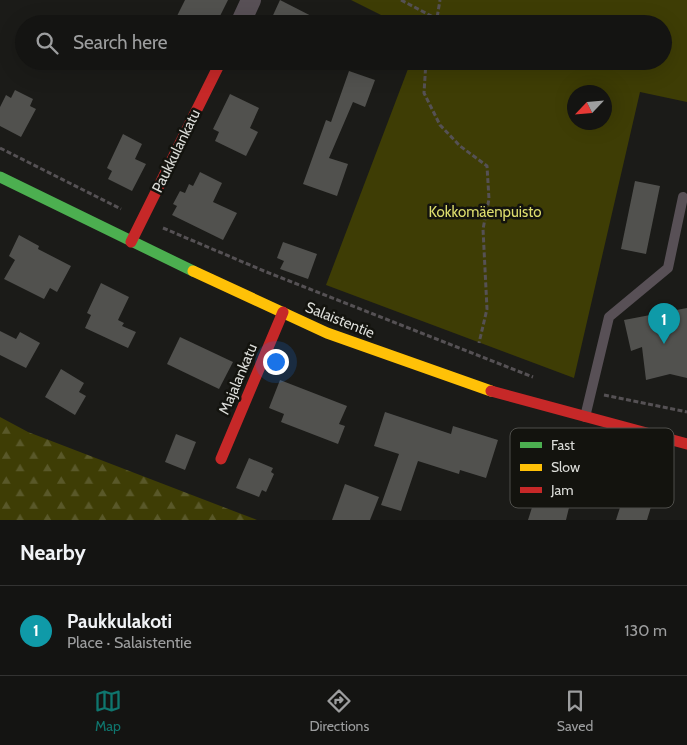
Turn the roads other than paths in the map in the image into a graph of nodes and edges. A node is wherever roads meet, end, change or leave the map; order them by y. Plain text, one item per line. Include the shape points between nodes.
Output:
1 (250, 0) edge
2 (244, 15) edge
3 (216, 70) edge
4 (0, 177) edge
5 (683, 197) dead end
6 (131, 242) junction
7 (283, 312) junction
8 (585, 418) junction
9 (624, 428) edge
10 (674, 441) edge
11 (687, 444) edge
12 (221, 459) dead end

1 - 2 street
3 - 6 street, Paukkulankatu
4 - 6 street, Salaistentie
5 - 8 lane via 668,268 609,317
6 - 7 street, Salaistentie
7 - 8 street, Salaistentie via 327,333 490,391
7 - 12 street, Majalankatu
8 - 9 street, Salaistentie
10 - 11 street, Salaistentie

